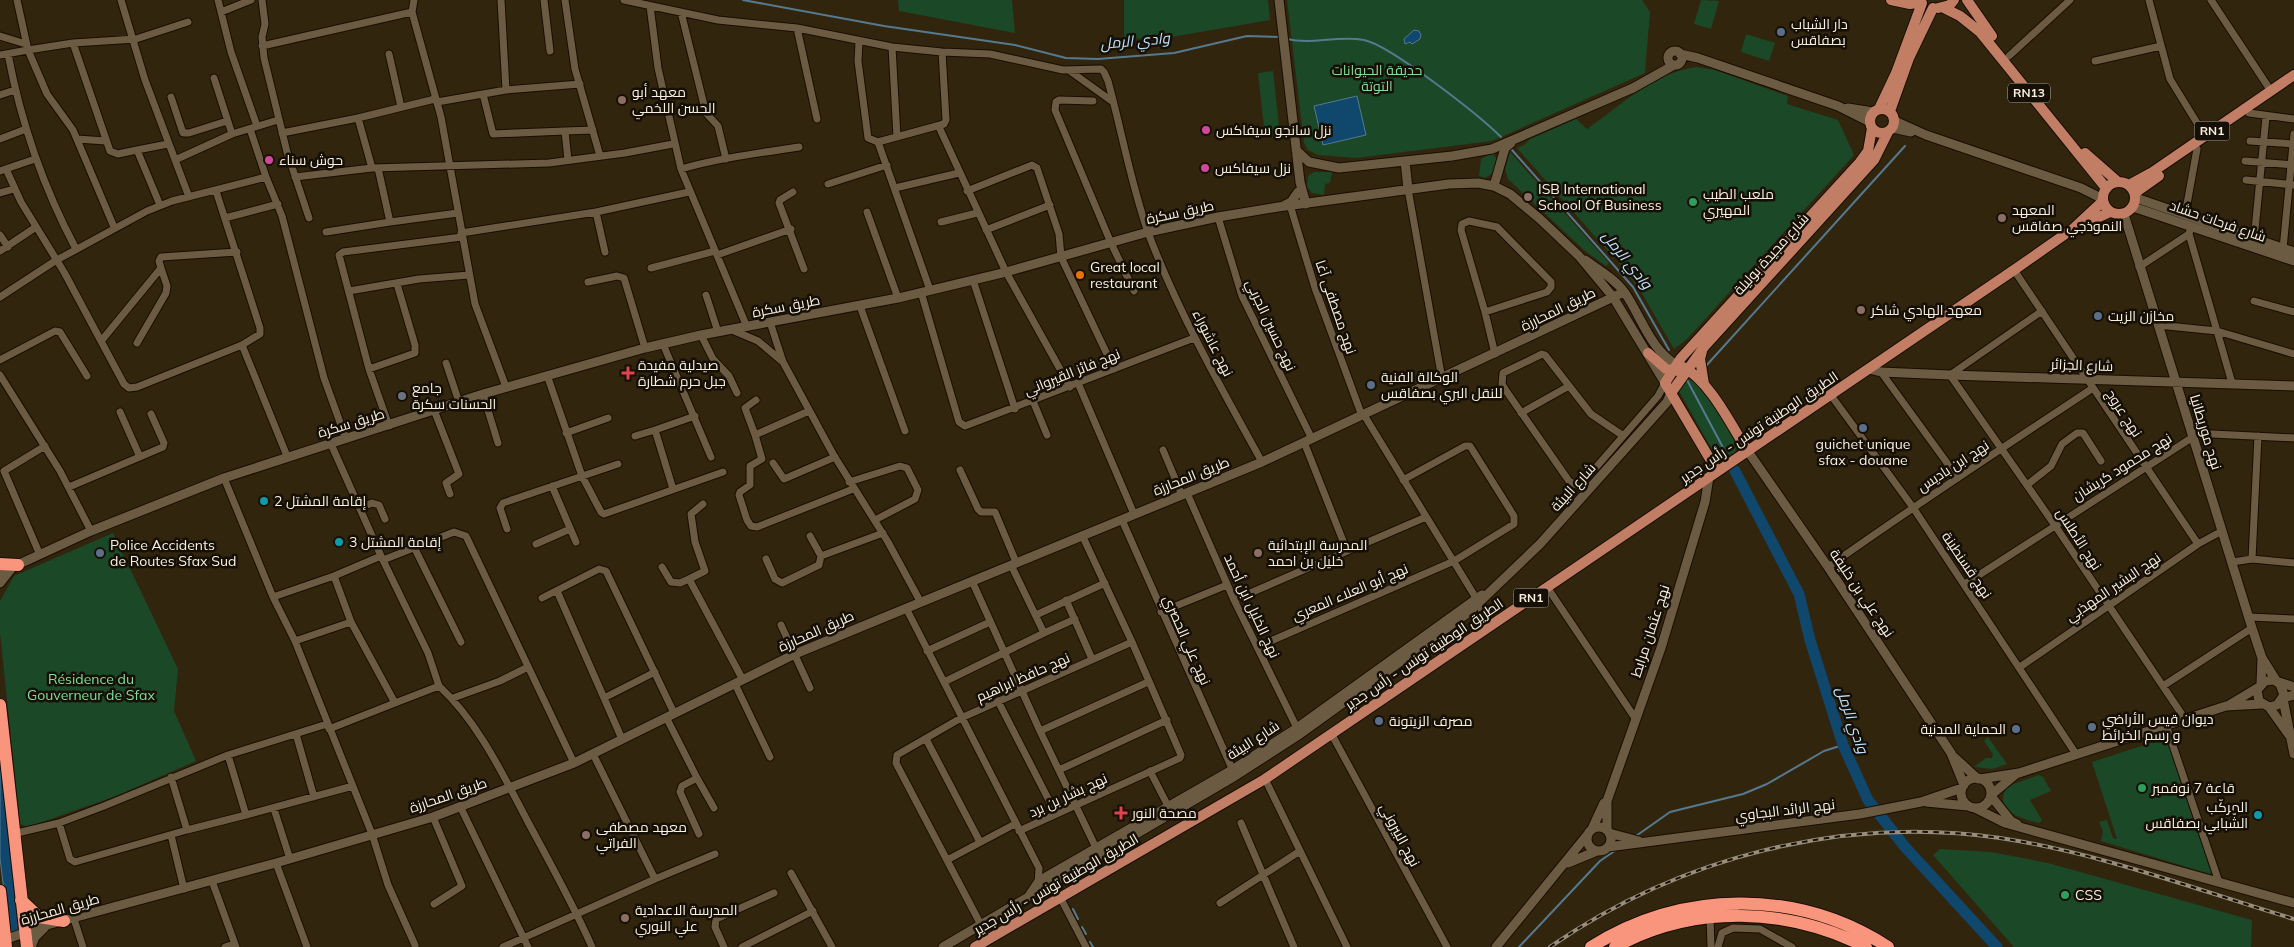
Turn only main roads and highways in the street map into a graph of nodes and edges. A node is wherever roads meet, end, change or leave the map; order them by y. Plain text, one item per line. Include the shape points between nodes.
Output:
1 (1891, 0) edge
2 (1954, 0) edge
3 (1967, 0) edge
4 (1921, 2) edge
5 (1933, 8) junction
6 (1944, 8) junction
7 (2294, 75) edge
8 (2294, 83) edge
9 (1890, 111) junction
10 (1874, 118) junction
11 (1892, 127) junction
12 (2118, 182) junction
13 (2104, 194) junction
14 (2133, 196) junction
15 (2110, 212) junction
16 (2074, 228) junction
17 (1704, 347) junction
18 (1648, 353) road end
19 (1675, 368) junction
20 (1688, 370) junction
21 (1704, 384) junction
22 (1668, 388) junction
23 (1704, 450) junction
24 (1747, 450) junction
25 (1713, 474) junction
26 (1700, 484) junction
27 (0, 705) edge
28 (0, 891) edge
29 (21, 900) junction
30 (69, 920) road end
31 (2, 923) edge
32 (5, 942) edge
33 (27, 947) edge
34 (975, 947) edge
35 (1591, 947) edge
36 (1615, 947) edge
37 (1866, 947) edge
38 (1888, 947) edge

1 - 4 main road via 1910,4
2 - 6 main road
3 - 12 main road, RN13 via 1986,30 2083,151
4 - 5 main road
4 - 10 main road, شارع مجيدة بوليلة via 1896,73
5 - 6 main road
5 - 9 main road via 1909,58
6 - 13 main road, RN13 via 1980,32
7 - 14 main road, RN1 via 2151,173
8 - 14 main road, RN1
9 - 10 main road
9 - 11 main road
10 - 11 main road via 1881,133
10 - 19 main road, شارع مجيدة بوليلة via 1868,151 1860,162
11 - 17 main road, شارع مجيدة بوليلة via 1874,160
12 - 13 main road, RN1
12 - 14 main road
13 - 15 main road
13 - 16 main road, الطريق الوطنية تونس - رأس جدير / RN1
14 - 15 main road, RN1 via 2124,214
15 - 16 main road, الطريق الوطنية تونس - رأس جدير / RN1
16 - 24 main road, الطريق الوطنية تونس - رأس جدير / RN1
17 - 20 main road, شارع مجيدة بوليلة
17 - 21 main road via 1700,359
18 - 19 main road via 1659,365
19 - 20 main road
19 - 22 main road, شارع مجيدة بوليلة
20 - 21 main road
20 - 22 main road, شارع مجيدة بوليلة
21 - 24 main road
22 - 23 main road
23 - 25 main road
23 - 26 main road via 1705,467
24 - 25 main road, الطريق الوطنية تونس - رأس جدير / RN1
25 - 26 main road, الطريق الوطنية تونس - رأس جدير / RN1
26 - 34 main road, الطريق الوطنية تونس - رأس جدير / RN1 via 1265,779
27 - 29 highway
28 - 31 highway
29 - 30 highway via 39,917
29 - 33 highway
31 - 32 highway
35 - 38 highway via 1623,929 1667,912 1713,904 1743,903 1782,906 1820,915
36 - 37 highway via 1659,927 1710,916 1749,915 1825,929

